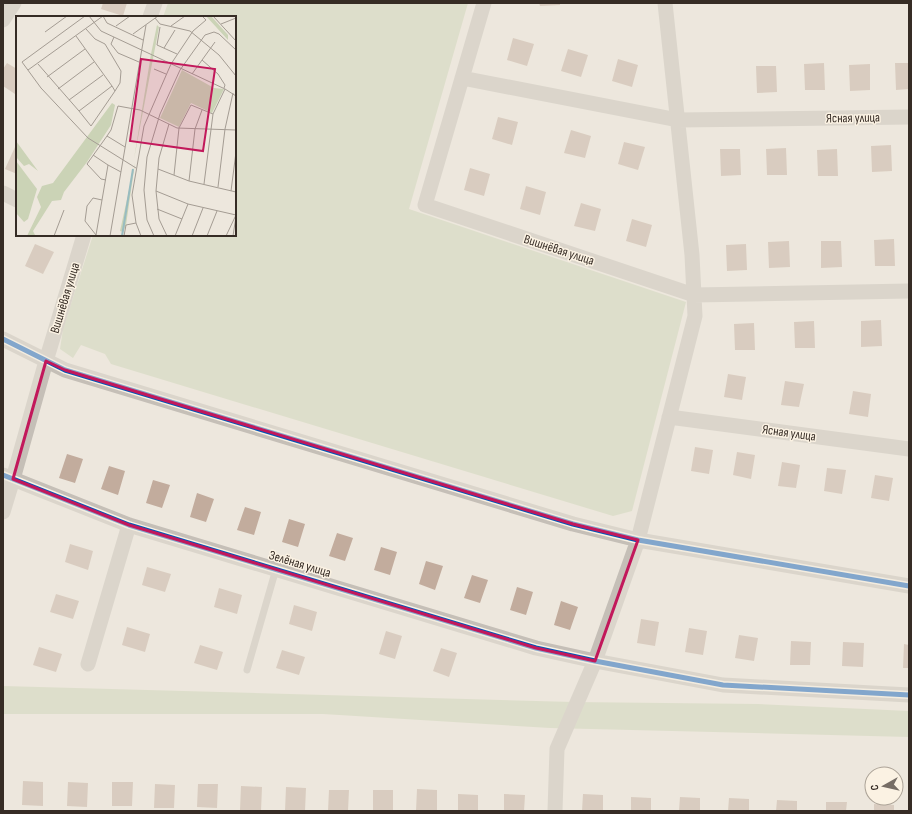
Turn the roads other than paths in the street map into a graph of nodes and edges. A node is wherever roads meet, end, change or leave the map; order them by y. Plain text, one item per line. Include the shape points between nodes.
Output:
1 (14, 3) edge
2 (154, 3) edge
3 (484, 3) edge
4 (665, 3) edge
5 (150, 16) edge
6 (3, 20) edge
7 (462, 78) junction
8 (909, 117) edge
9 (678, 120) junction
10 (3, 193) edge
11 (16, 200) edge
12 (84, 236) edge
13 (909, 291) edge
14 (694, 295) junction
15 (3, 339) edge
16 (46, 360) junction
17 (669, 417) junction
18 (909, 449) edge
19 (8, 477) edge
20 (3, 512) edge
21 (129, 525) junction
22 (638, 540) junction
23 (276, 569) junction
24 (909, 586) edge
25 (595, 661) junction
26 (88, 664) dead end
27 (247, 670) dead end
28 (909, 695) edge
29 (554, 811) edge

1 - 6 street
2 - 5 street
3 - 7 street
4 - 9 street
7 - 9 street
7 - 14 street, Вишнёвая улица via 425,205
8 - 9 street, Ясная улица
9 - 14 street
10 - 11 street
12 - 16 street, Вишнёвая улица
13 - 14 street
14 - 17 street via 695,316
15 - 16 street
16 - 19 street, Вишнёвая улица
16 - 22 street via 64,370 353,458 573,524
17 - 18 street, Ясная улица
17 - 22 street
19 - 20 street, Вишнёвая улица
19 - 21 street, Зелёная улица
21 - 23 street, Зелёная улица
21 - 26 street
22 - 24 street
22 - 25 street
23 - 25 street, Зелёная улица via 536,648
23 - 27 lane
25 - 28 street, Зелёная улица via 723,685
25 - 29 street via 557,749

